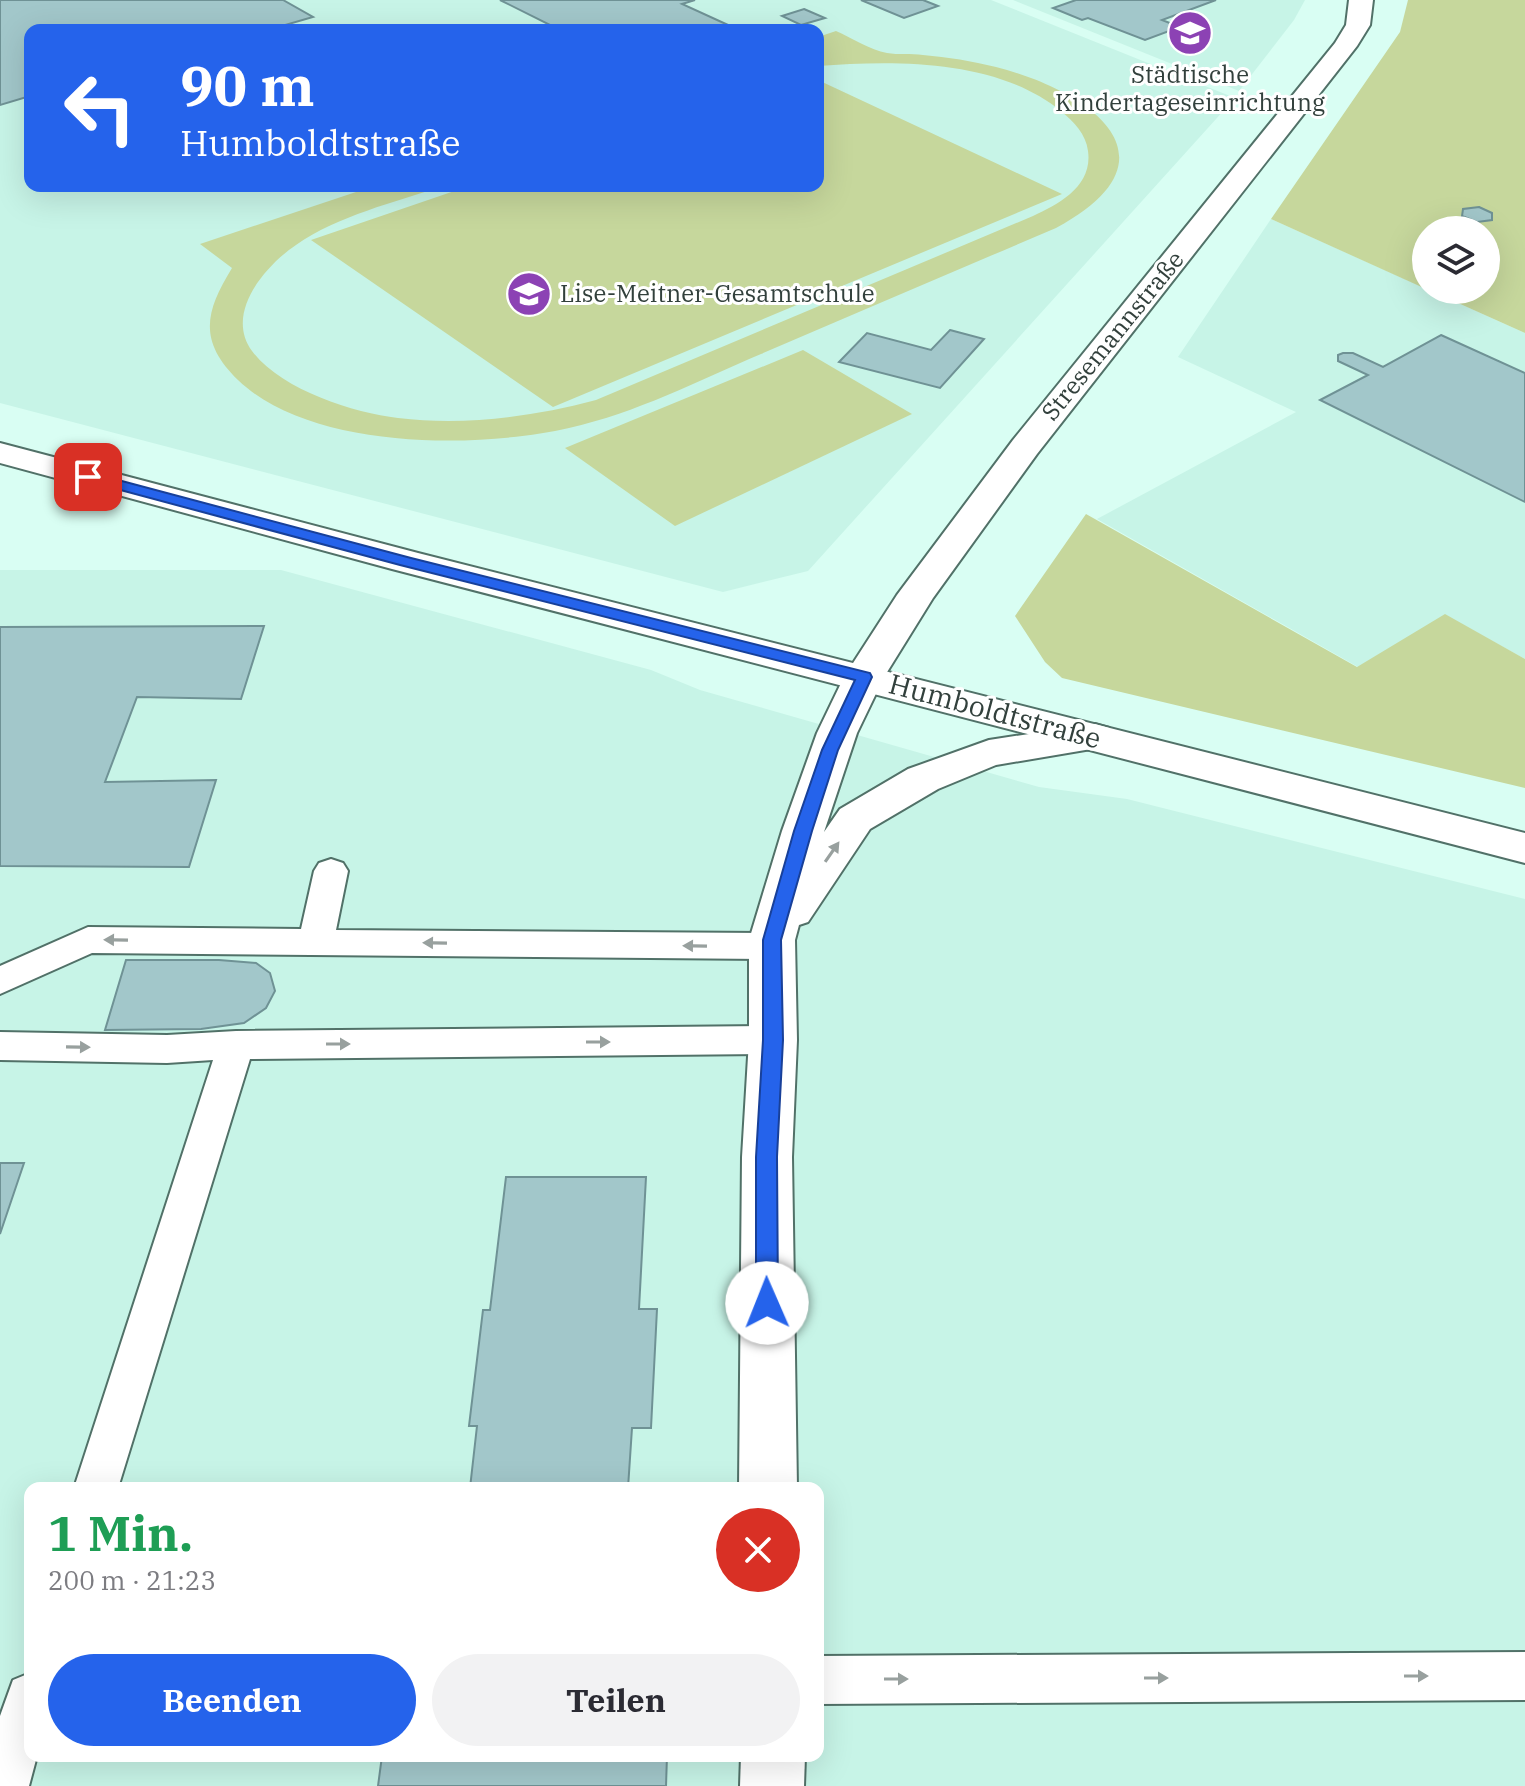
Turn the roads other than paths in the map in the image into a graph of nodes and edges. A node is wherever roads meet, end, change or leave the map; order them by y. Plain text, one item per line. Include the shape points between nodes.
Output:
1 (1361, 0) edge
2 (0, 453) edge
3 (864, 677) junction
4 (1095, 737) junction
5 (1525, 848) edge
6 (331, 871) dead end
7 (316, 942) junction
8 (772, 943) junction
9 (0, 981) edge
10 (773, 1040) junction
11 (236, 1045) junction
12 (0, 1046) edge
13 (98, 1482) edge
14 (768, 1482) edge
15 (1525, 1676) edge
16 (824, 1680) edge
17 (24, 1718) edge
18 (773, 1762) edge
19 (4, 1786) edge
20 (772, 1786) edge

1 - 3 street, Stresemannstraße via 1358,25 1345,46 1025,447 916,595
2 - 3 street, Humboldtstraße
3 - 4 street, Humboldtstraße
3 - 8 street, Stresemannstraße via 830,750
4 - 5 street, Humboldtstraße
8 -> 4 street via 855,819 923,779 989,753
6 - 7 lane
8 -> 7 lane
7 -> 9 lane via 88,940
8 - 10 street, Stresemannstraße
11 -> 10 lane
10 - 14 street, Stresemannstraße via 767,1157
12 -> 11 lane
11 - 13 lane
16 -> 15 lane
17 - 19 lane
18 - 20 street

